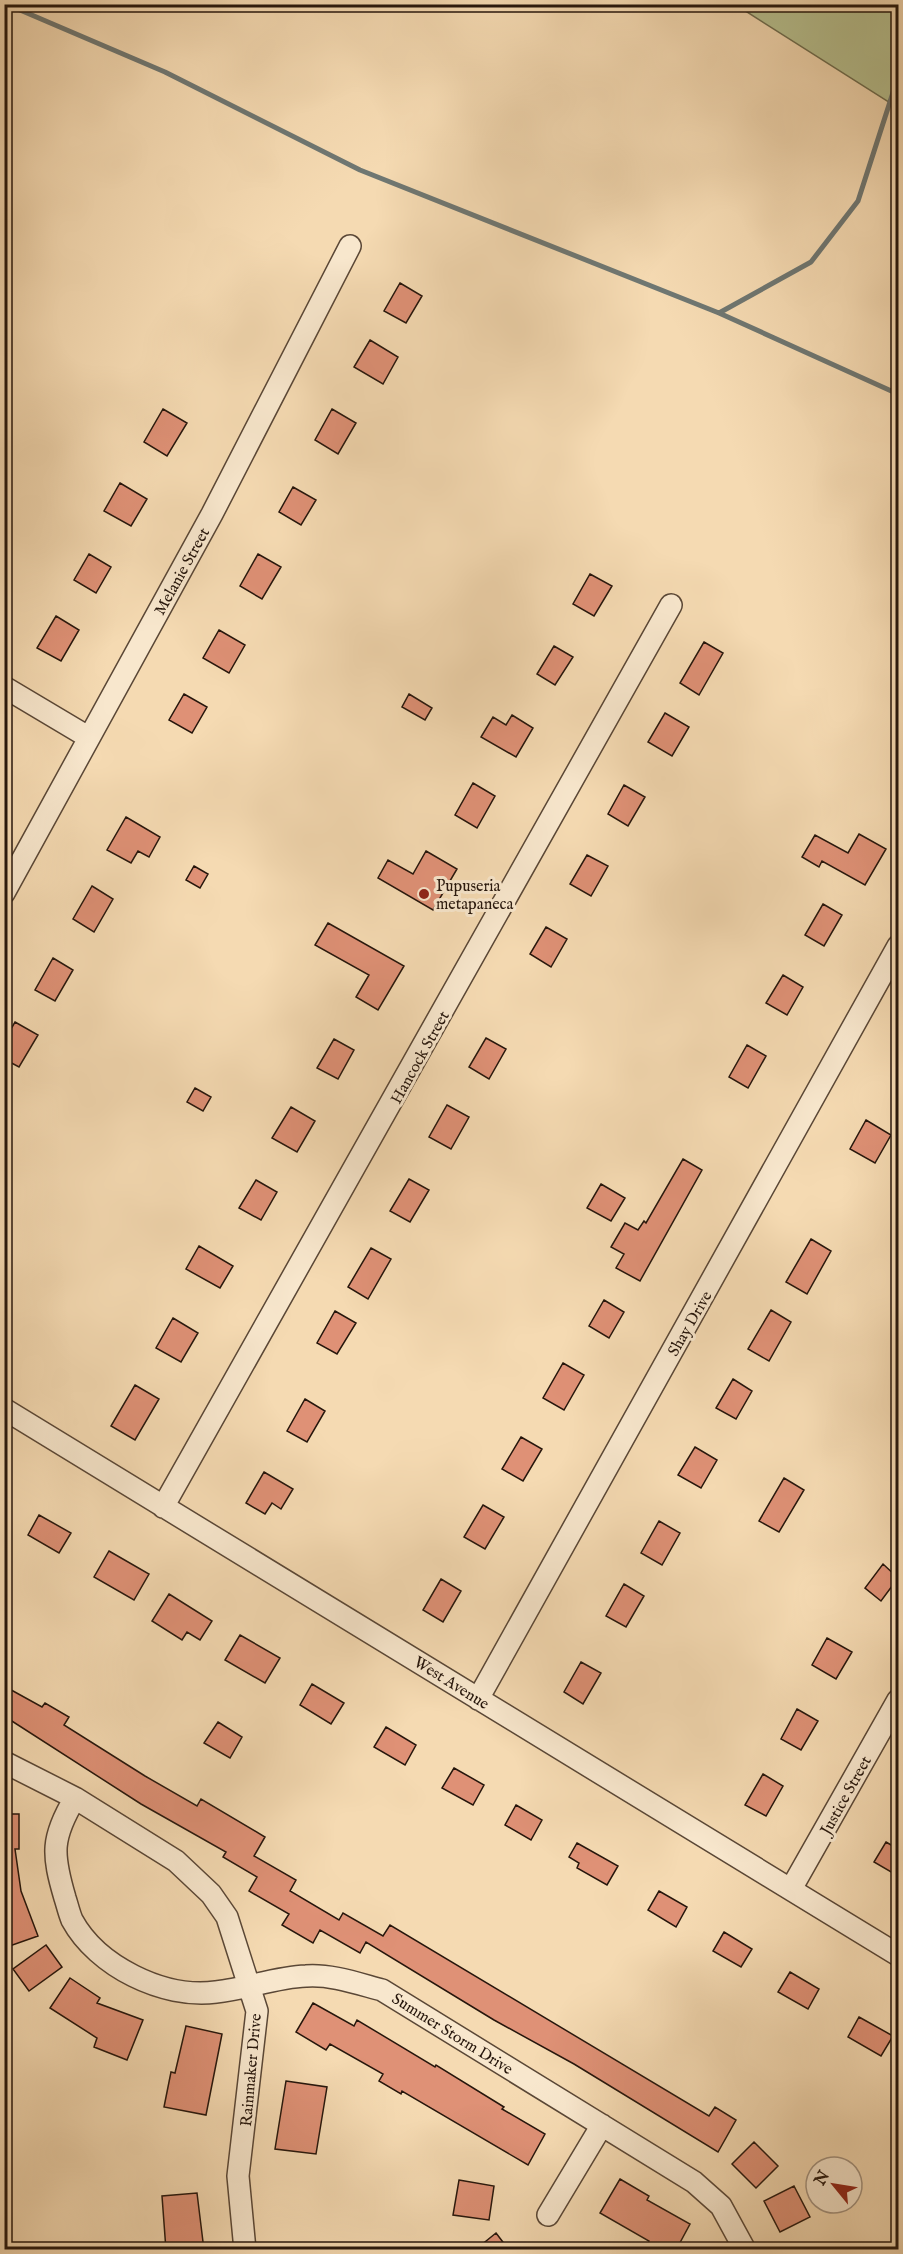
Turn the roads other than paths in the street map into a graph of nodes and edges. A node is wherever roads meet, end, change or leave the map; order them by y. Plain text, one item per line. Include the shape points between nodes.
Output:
1 (350, 246) dead end
2 (671, 605) dead end
3 (4, 687) edge
4 (88, 737) junction
5 (4, 893) edge
6 (898, 946) edge
7 (4, 1409) edge
8 (163, 1507) junction
9 (478, 1699) junction
10 (898, 1700) edge
11 (4, 1762) edge
12 (75, 1798) junction
13 (791, 1889) junction
14 (898, 1955) edge
15 (249, 1986) junction
16 (602, 2125) junction
17 (548, 2215) dead end
18 (245, 2250) edge
19 (745, 2250) edge

1 - 4 street, Melanie Street via 212,514
2 - 8 street, Hancock Street
3 - 4 street
4 - 5 street, Melanie Street
6 - 9 street, Shay Drive
7 - 8 street, West Avenue
8 - 9 street, West Avenue
9 - 13 street, West Avenue
10 - 13 street, Justice Street
11 - 12 street, Rainmaker Drive
12 - 15 street, Rainmaker Drive via 176,1861 210,1894 227,1917
12 - 15 street, Summer Storm Drive via 60,1822 54,1849 72,1919 99,1953 124,1971 184,1991 214,1993
13 - 14 street, West Avenue
15 - 16 street, Summer Storm Drive via 307,1976 345,1980 382,1990
15 - 18 street, Rainmaker Drive via 257,2011 238,2176
16 - 17 street
16 - 19 street, Summer Storm Drive via 694,2182 721,2206

